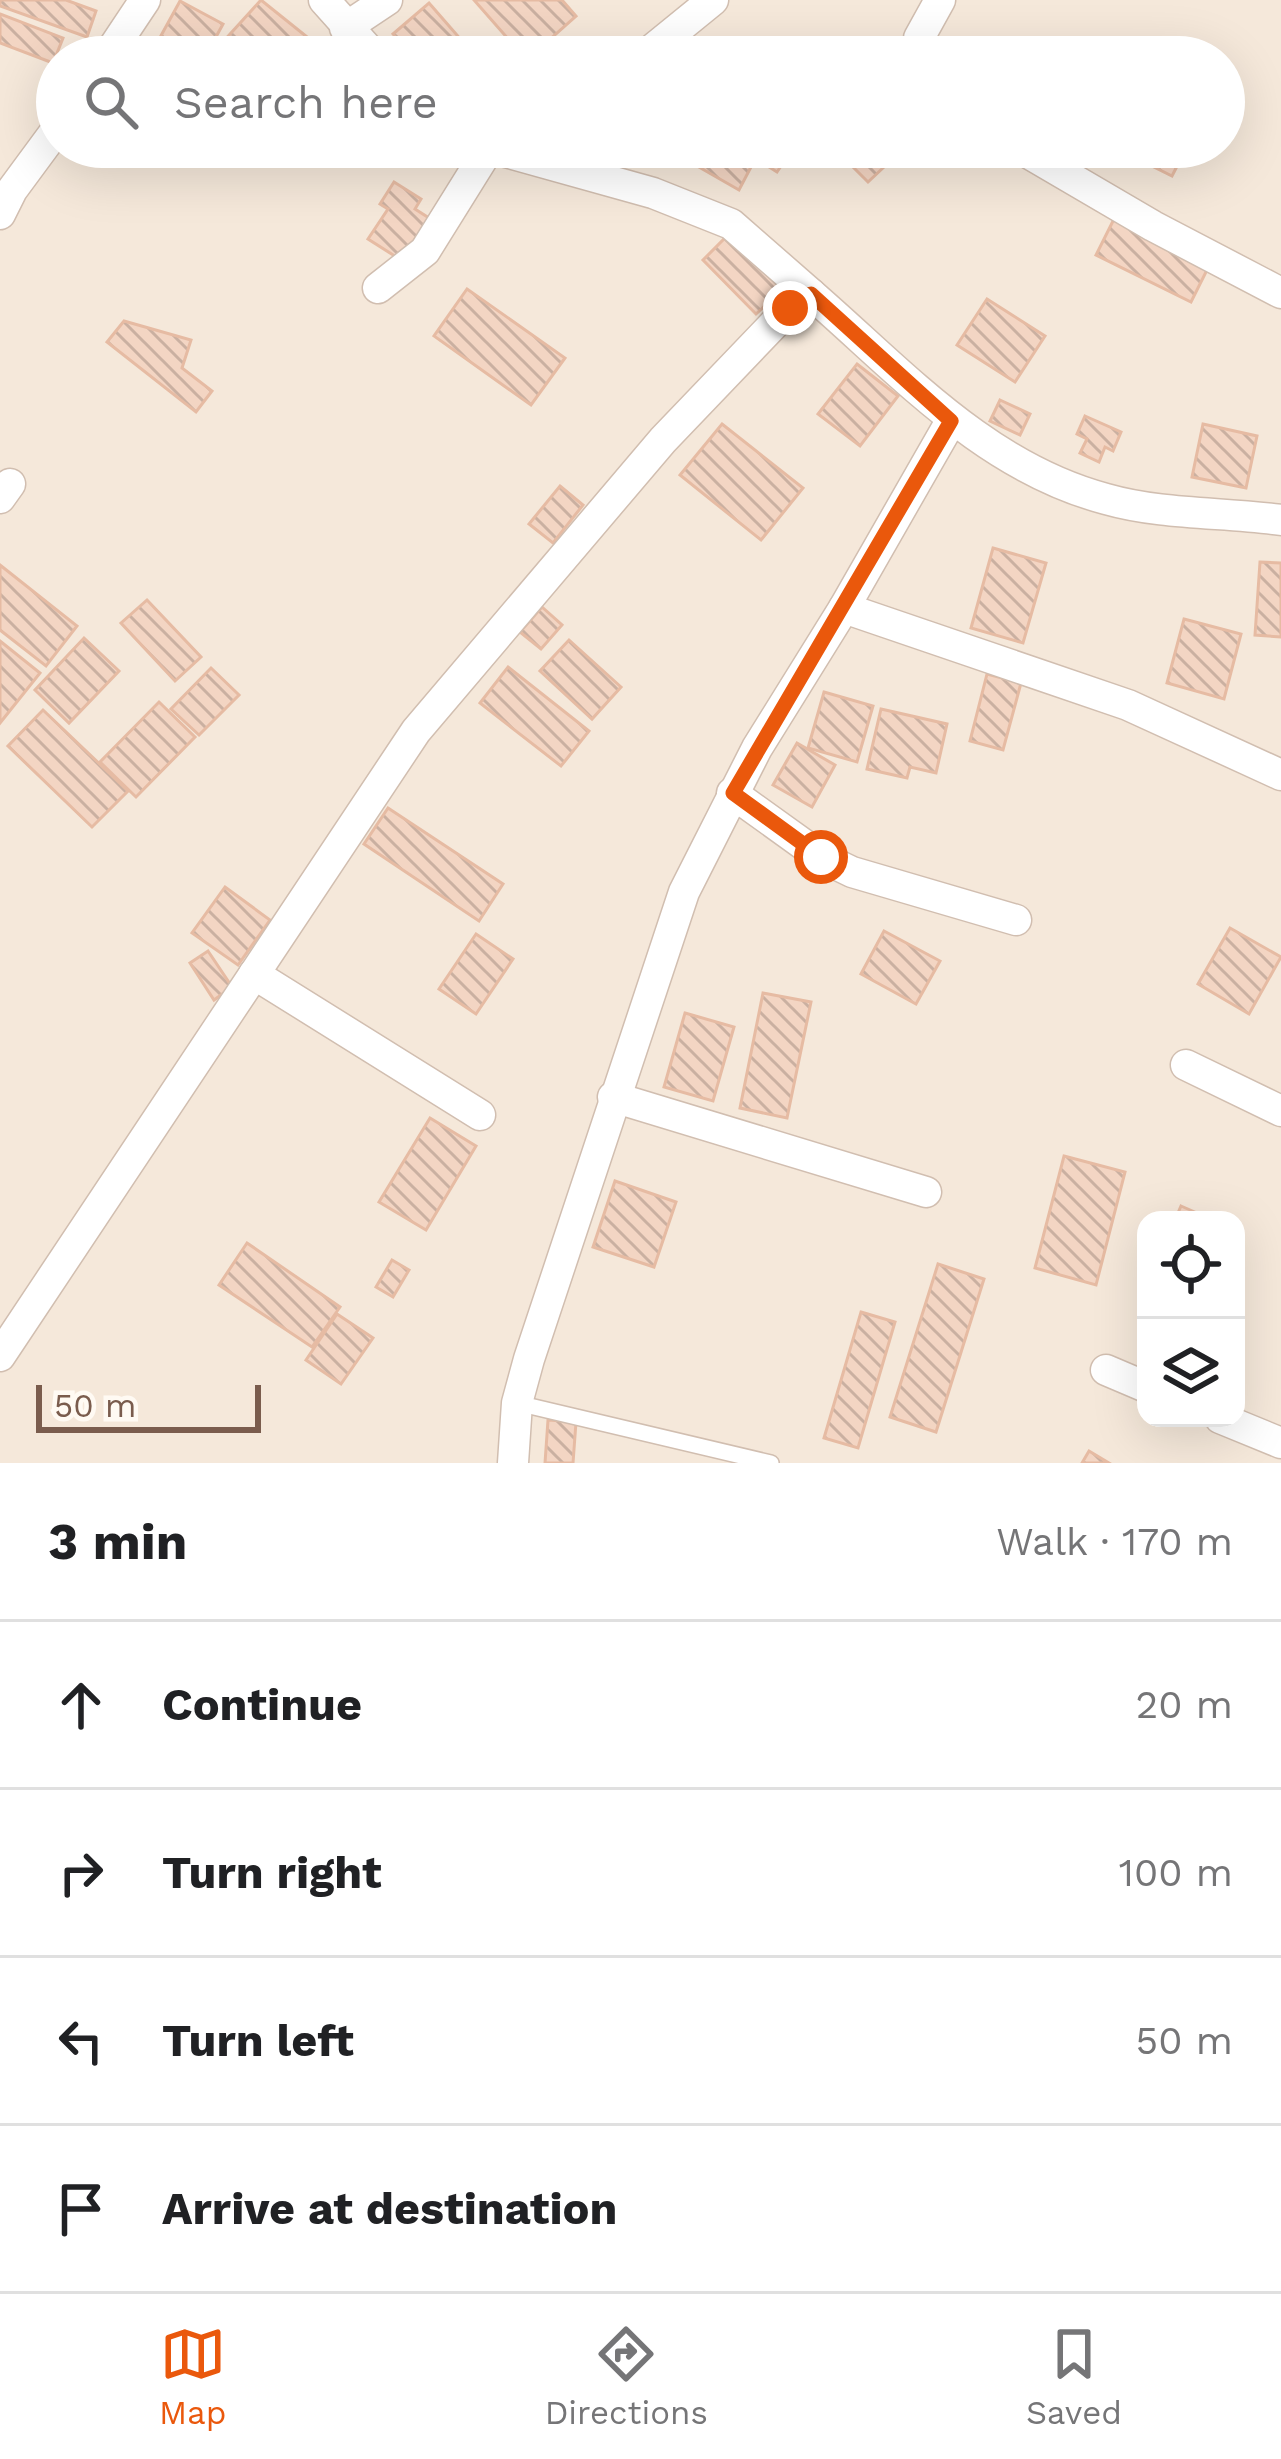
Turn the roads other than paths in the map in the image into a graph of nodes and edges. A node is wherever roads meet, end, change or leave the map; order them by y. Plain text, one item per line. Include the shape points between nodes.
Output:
1 (145, 0) edge
2 (324, 0) edge
3 (387, 0) edge
4 (713, 0) edge
5 (940, 0) edge
6 (345, 28) junction
7 (121, 36) edge
8 (353, 36) edge
9 (669, 36) edge
10 (920, 36) edge
11 (36, 157) edge
12 (483, 168) edge
13 (561, 168) edge
14 (1054, 168) edge
15 (0, 214) edge
16 (378, 288) dead end
17 (1281, 293) edge
18 (811, 294) junction
19 (951, 421) junction
20 (1281, 520) edge
21 (844, 608) junction
22 (1281, 775) edge
23 (733, 793) junction
24 (1016, 920) dead end
25 (254, 974) junction
26 (1186, 1065) dead end
27 (613, 1097) junction
28 (1281, 1111) edge
29 (481, 1115) dead end
30 (926, 1192) dead end
31 (0, 1356) edge
32 (1106, 1370) dead end
33 (1137, 1383) edge
34 (517, 1403) junction
35 (1242, 1427) edge
36 (1281, 1443) edge
37 (514, 1463) edge
38 (770, 1463) edge

1 - 7 street
2 - 6 street
3 - 6 street
4 - 9 street
5 - 10 street
6 - 8 street
11 - 15 street
12 - 16 street via 425,251
13 - 18 street via 731,224
14 - 17 street
18 - 19 street
18 - 25 street via 663,440 416,731
19 - 20 street via 1106,500
19 - 21 street
21 - 22 street via 1128,705
21 - 23 street
23 - 24 street via 852,872
23 - 27 street via 684,892
25 - 29 street
25 - 31 street
26 - 28 street
27 - 30 street
27 - 34 street
32 - 33 street
34 - 37 street
34 - 38 lane
35 - 36 street

